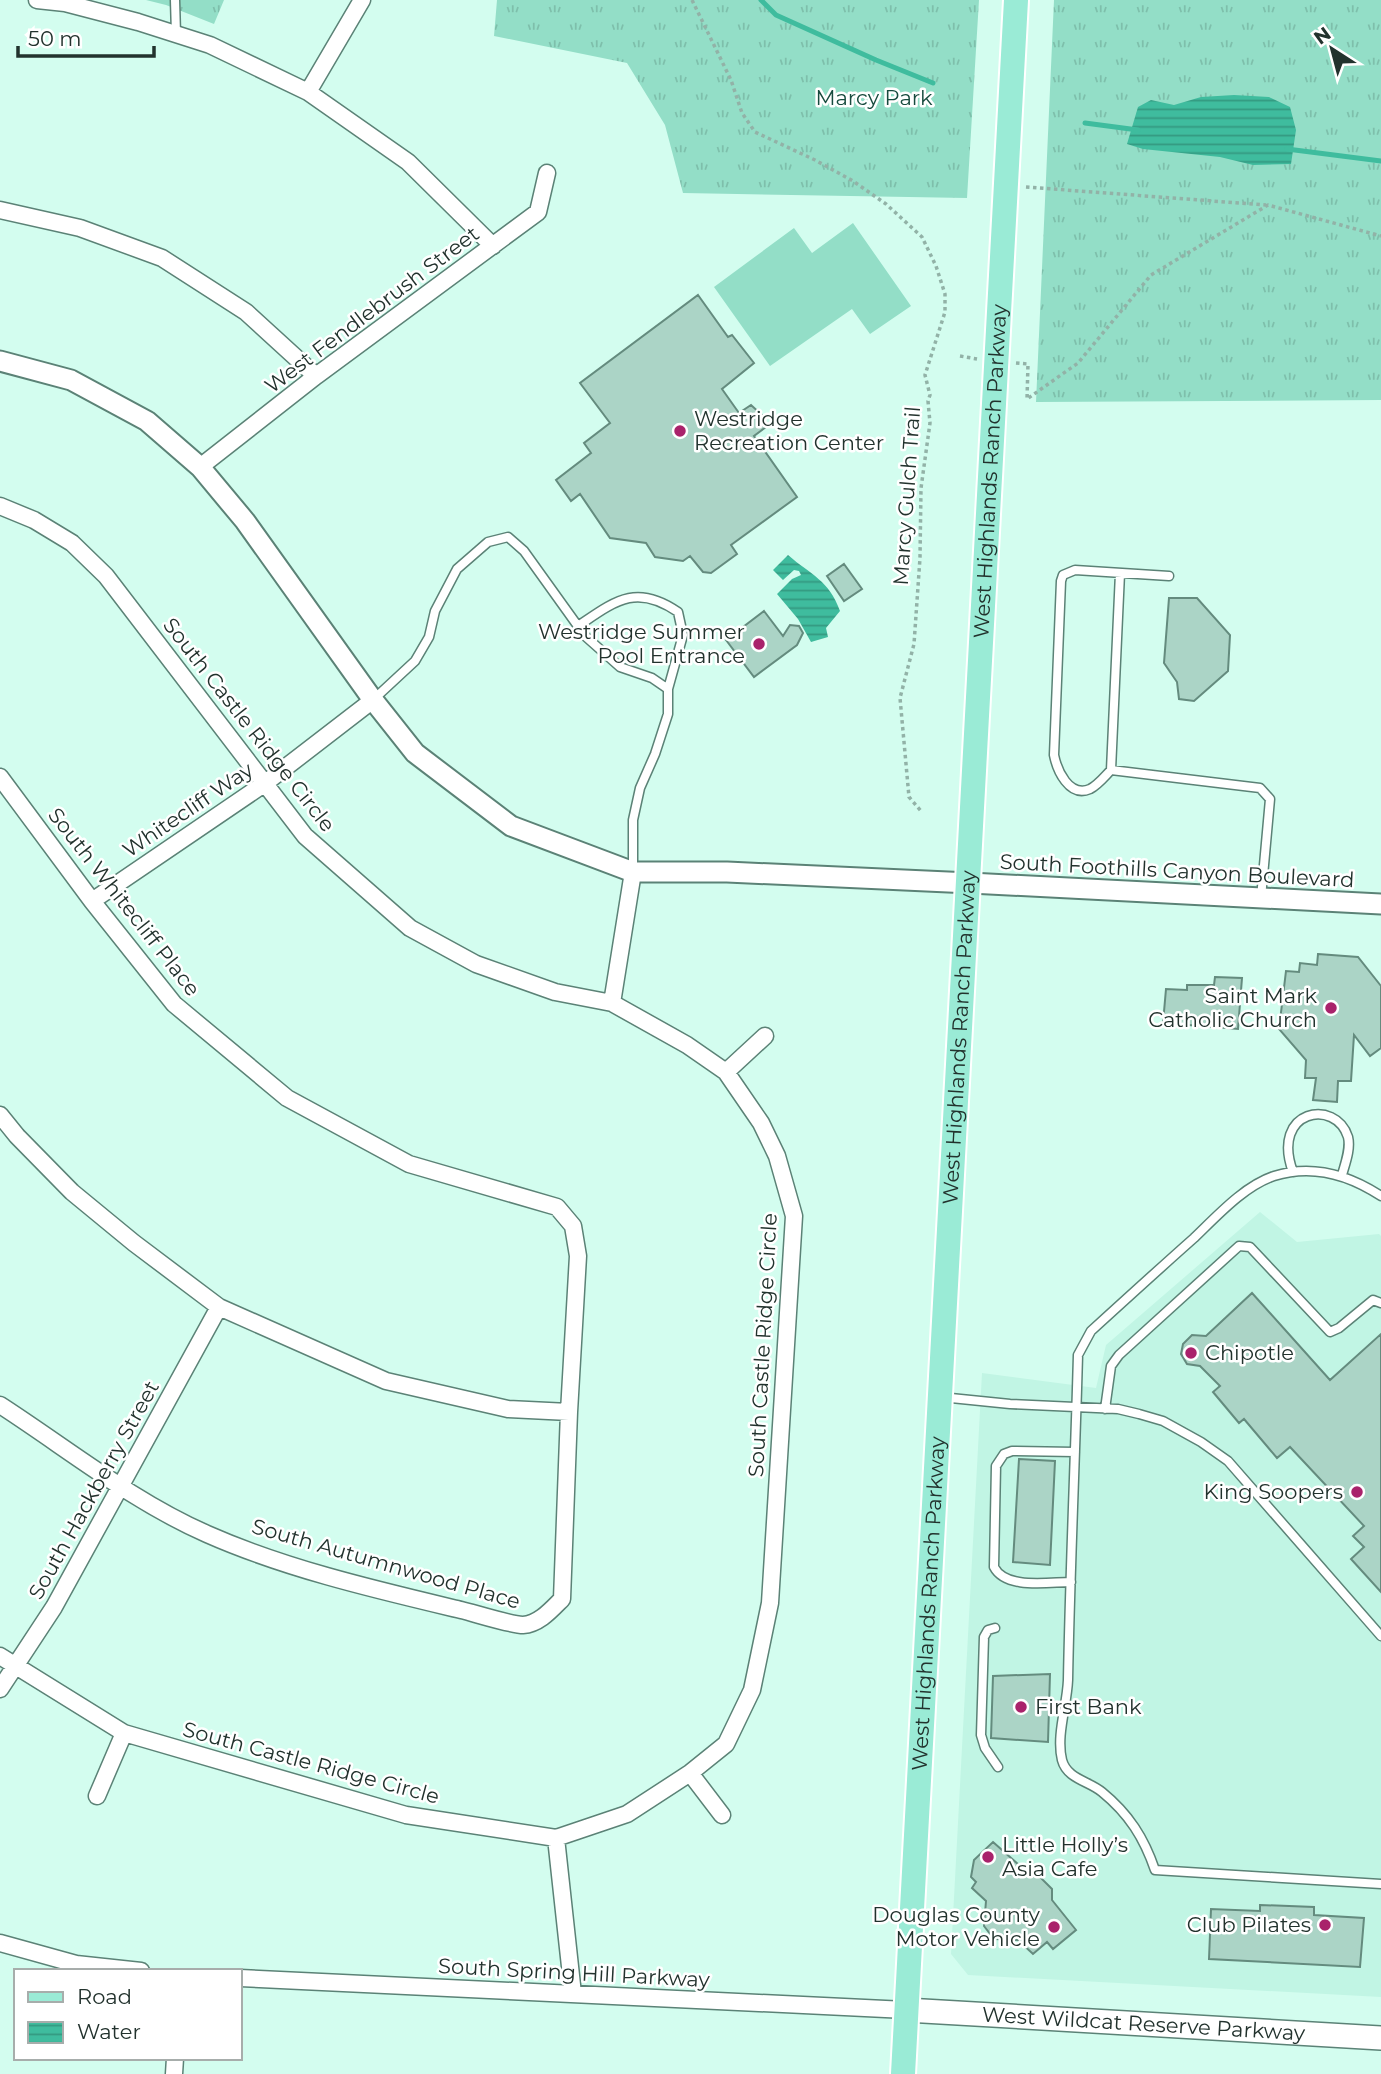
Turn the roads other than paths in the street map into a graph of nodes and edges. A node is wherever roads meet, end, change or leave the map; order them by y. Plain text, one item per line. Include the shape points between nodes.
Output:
1 (37, 0) edge
2 (175, 0) edge
3 (362, 0) edge
4 (1016, 0) edge
5 (65, 2) edge
6 (176, 34) junction
7 (308, 92) junction
8 (547, 173) dead end
9 (0, 210) edge
10 (493, 246) junction
11 (0, 361) edge
12 (316, 376) junction
13 (200, 467) junction
14 (0, 506) edge
15 (1120, 573) junction
16 (1169, 576) dead end
17 (578, 626) junction
18 (668, 690) junction
19 (373, 700) junction
20 (1111, 770) junction
21 (0, 777) edge
22 (264, 784) junction
23 (633, 872) junction
24 (970, 883) junction
25 (1261, 898) junction
26 (92, 901) junction
27 (1381, 904) edge
28 (612, 1003) junction
29 (765, 1036) dead end
30 (726, 1072) junction
31 (0, 1115) edge
32 (1293, 1172) junction
33 (1342, 1175) junction
34 (1381, 1196) edge
35 (1381, 1303) edge
36 (219, 1307) junction
37 (941, 1396) junction
38 (0, 1405) edge
39 (1076, 1407) junction
40 (1105, 1409) junction
41 (569, 1412) junction
42 (1075, 1452) junction
43 (120, 1487) junction
44 (1071, 1582) junction
45 (995, 1628) dead end
46 (1381, 1636) edge
47 (0, 1656) edge
48 (15, 1666) junction
49 (0, 1689) edge
50 (124, 1733) junction
51 (998, 1767) dead end
52 (690, 1773) junction
53 (97, 1796) dead end
54 (722, 1815) dead end
55 (556, 1838) junction
56 (1381, 1884) edge
57 (0, 1942) edge
58 (122, 1969) edge
59 (242, 1978) edge
60 (573, 1994) junction
61 (906, 2010) junction
62 (1381, 2039) edge
63 (903, 2074) edge

1 - 5 street
2 - 6 lane
3 - 7 street
4 - 24 main road, West Highlands Ranch Parkway
5 - 6 street
6 - 7 street via 210,45
7 - 10 street via 408,162
8 - 10 street, West Fendlebrush Street via 538,212
9 - 12 street via 80,228 162,258 246,312
10 - 12 street, West Fendlebrush Street
11 - 13 street, South Foothills Canyon Boulevard via 71,380 147,421
12 - 13 street, West Fendlebrush Street
13 - 19 street, South Foothills Canyon Boulevard via 246,521
14 - 22 street, South Castle Ridge Circle via 72,543 106,576
15 - 16 lane
15 - 20 lane
15 - 20 lane via 1068,571 1061,581 1057,768 1070,786 1082,791
17 - 18 lane via 620,667 652,678
17 - 18 lane via 633,595 663,602 678,612 683,635
17 - 19 lane via 524,551 508,537 488,542 457,569 415,661
18 - 23 lane via 668,714 639,788 633,821
19 - 22 street, Whitecliff Way
19 - 23 street, South Foothills Canyon Boulevard via 415,753 511,826
20 - 25 lane via 1260,788 1266,793 1270,799
21 - 26 street, South Whitecliff Place
22 - 26 street, Whitecliff Way
22 - 28 street, South Castle Ridge Circle via 305,836 410,928 476,964 555,992
23 - 24 street, South Foothills Canyon Boulevard
23 - 28 street
24 - 25 street, South Foothills Canyon Boulevard
24 - 37 main road, West Highlands Ranch Parkway
25 - 27 street, South Foothills Canyon Boulevard
26 - 41 street, South Whitecliff Place via 174,1004 287,1098 409,1164 557,1208 573,1226 578,1256
28 - 30 street, South Castle Ridge Circle
29 - 30 street
30 - 52 street, South Castle Ridge Circle via 778,1156 794,1216 770,1603 752,1690 726,1744
31 - 36 street via 72,1192
32 - 33 lane
32 - 33 lane via 1287,1150 1289,1133 1307,1116 1323,1115 1337,1122 1348,1136
32 - 39 lane via 1251,1188 1091,1331 1078,1355
33 - 34 lane
35 - 40 lane via 1373,1300 1330,1332 1250,1247 1239,1246 1118,1355 1111,1366
36 - 41 street via 386,1381 508,1409
36 - 43 street, South Hackberry Street
37 - 39 lane
37 - 61 main road, West Highlands Ranch Parkway
38 - 43 street, South Autumnwood Place
39 - 40 lane
39 - 42 lane
40 - 46 lane via 1163,1421 1228,1461
41 - 43 street, South Autumnwood Place via 562,1599 545,1616 523,1625 290,1564 207,1534
42 - 44 lane
42 - 44 lane via 1012,1451 996,1466 996,1572 1017,1582
43 - 48 street, South Hackberry Street via 54,1607
44 - 56 lane via 1068,1690 1060,1747 1063,1762 1067,1771 1101,1790 1125,1814 1144,1840 1155,1870
45 - 51 lane via 984,1637 981,1735
47 - 48 street, South Castle Ridge Circle
48 - 49 street, South Hackberry Street
48 - 50 street, South Castle Ridge Circle
50 - 53 street
50 - 55 street, South Castle Ridge Circle via 405,1815
52 - 54 street
52 - 55 street, South Castle Ridge Circle via 627,1814
55 - 60 street
57 - 58 street via 76,1964
59 - 60 street, South Spring Hill Parkway
60 - 61 street, South Spring Hill Parkway
61 - 62 main road, West Wildcat Reserve Parkway
61 - 63 main road, West Highlands Ranch Parkway

